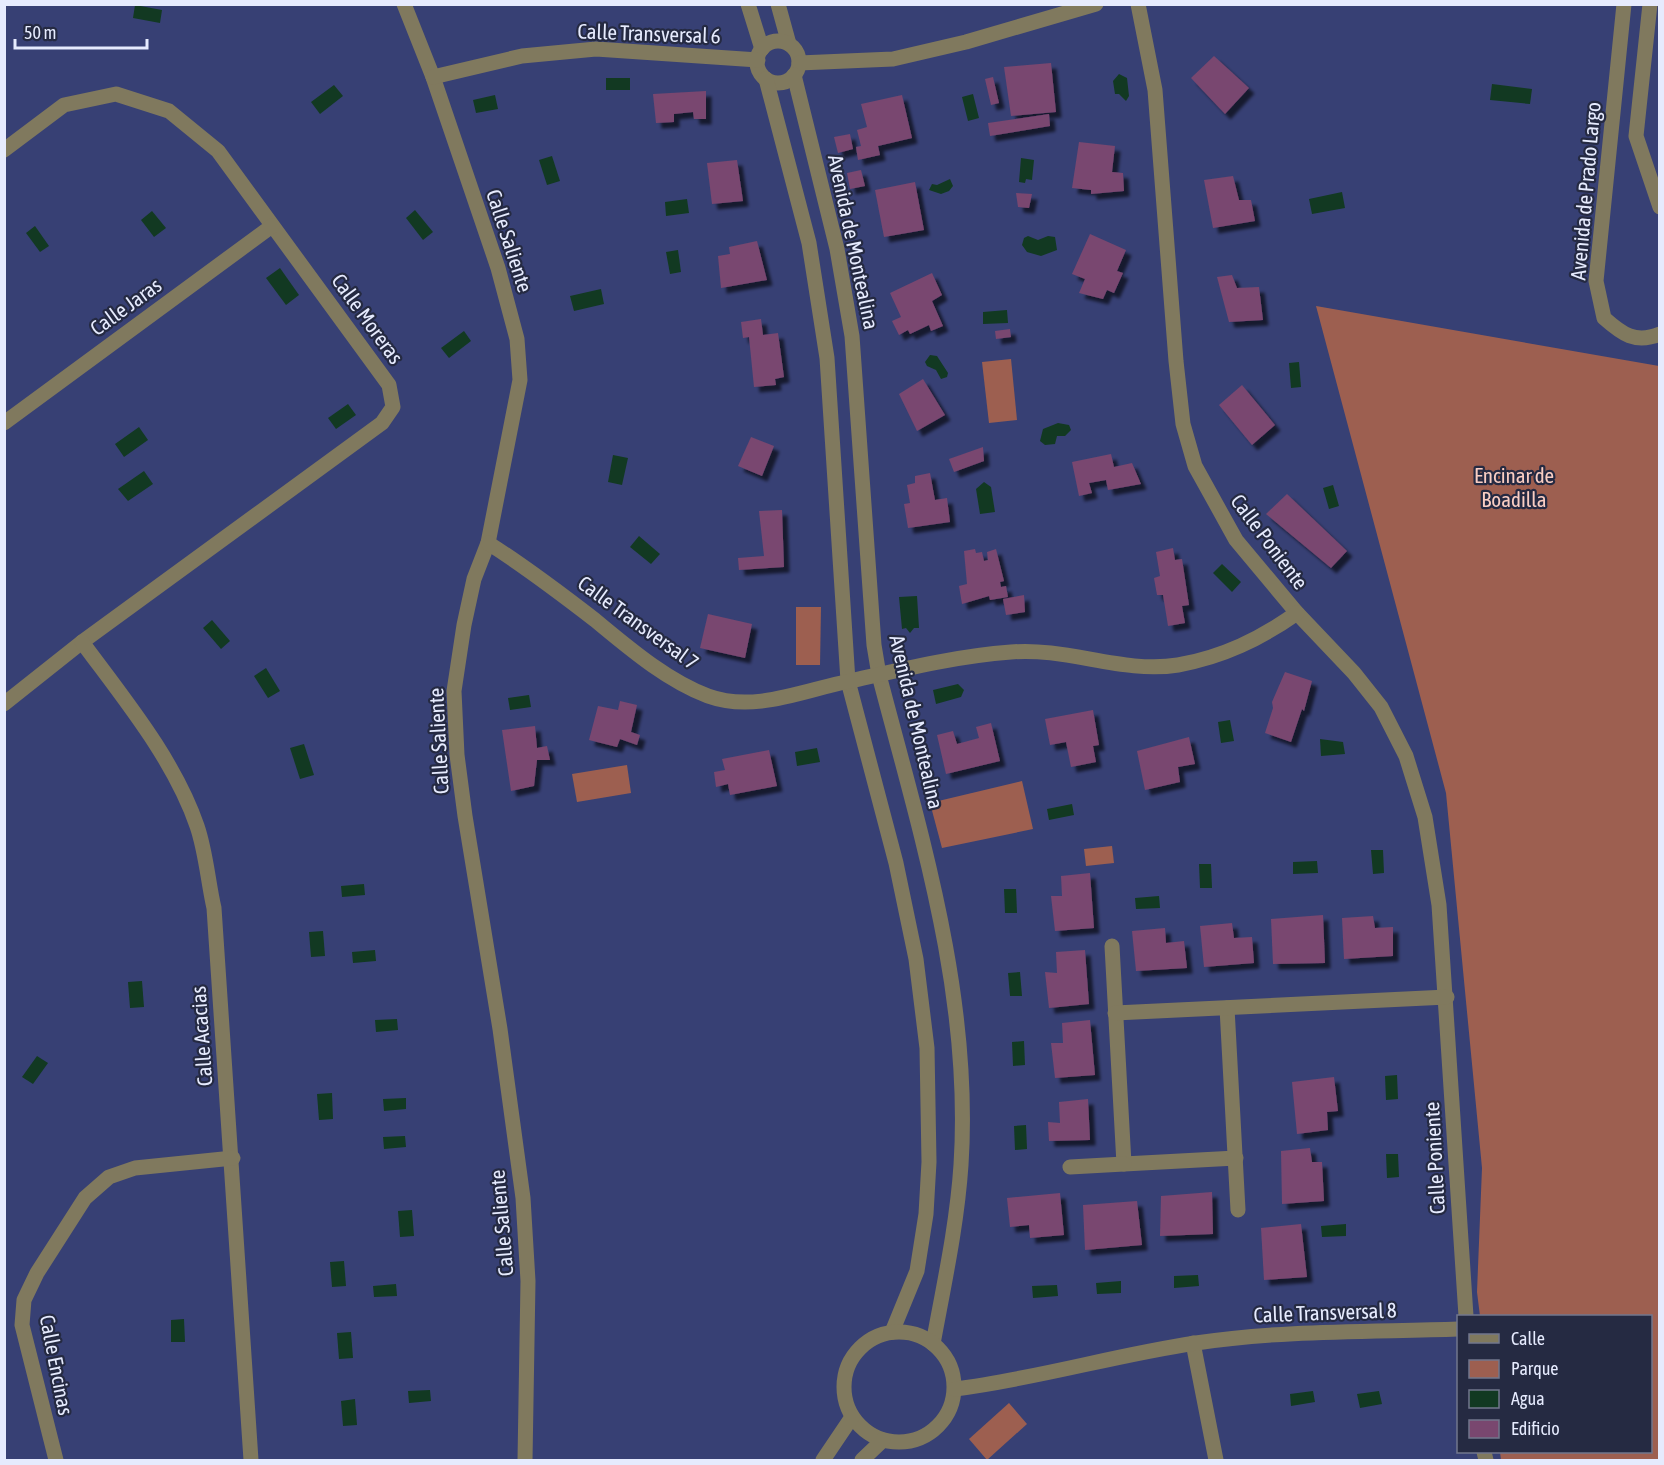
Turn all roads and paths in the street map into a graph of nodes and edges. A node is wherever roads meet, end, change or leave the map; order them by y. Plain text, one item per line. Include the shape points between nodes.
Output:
1 (404, 4) edge
2 (748, 4) edge
3 (778, 4) edge
4 (1096, 4) edge
5 (1138, 4) edge
6 (1624, 4) edge
7 (1650, 4) edge
8 (789, 44) junction
9 (760, 54) junction
10 (797, 69) junction
11 (434, 77) junction
12 (766, 79) junction
13 (4, 150) edge
14 (1659, 207) edge
15 (272, 226) junction
16 (1659, 334) edge
17 (4, 423) edge
18 (488, 543) junction
19 (1297, 613) junction
20 (82, 642) junction
21 (879, 675) junction
22 (848, 681) junction
23 (4, 704) edge
24 (1112, 946) dead end
25 (1447, 996) junction
26 (1227, 1008) junction
27 (1115, 1013) junction
28 (232, 1158) junction
29 (1236, 1158) junction
30 (1124, 1164) junction
31 (1070, 1167) dead end
32 (1238, 1210) dead end
33 (1466, 1315) edge
34 (1457, 1329) edge
35 (892, 1332) junction
36 (1193, 1343) junction
37 (933, 1344) junction
38 (955, 1389) junction
39 (852, 1417) junction
40 (883, 1440) junction
41 (56, 1461) edge
42 (251, 1461) edge
43 (525, 1461) edge
44 (823, 1461) edge
45 (862, 1461) edge
46 (1216, 1461) edge

1 - 11 street, Calle Saliente
2 - 9 street
3 - 8 street
4 - 10 street via 892,59
5 - 19 street, Calle Poniente via 1155,90 1176,361 1186,435 1195,466 1236,540
6 - 16 street, Avenida de Prado Largo via 1596,282 1604,318 1629,337 1647,339
7 - 14 street via 1636,136
8 - 9 street via 775,41
8 - 10 street via 795,49
9 - 11 street, Calle Transversal 6 via 596,49 522,56
9 - 12 street via 761,74
10 - 12 street via 781,83
10 - 21 street, Avenida de Montealina via 852,336
11 - 18 street, Calle Saliente via 498,268 517,339 520,380
12 - 22 street, Avenida de Montealina via 809,243 827,358
13 - 15 street, Calle Moreras via 64,105 117,94 170,111 218,151
15 - 17 street, Calle Jaras
15 - 20 street, Calle Moreras via 389,385 393,407 382,423
18 - 22 street, Calle Transversal 7 via 532,571 632,650 708,696 772,701
18 - 43 street, Calle Saliente via 469,602 454,691 465,816 523,1198 528,1281
19 - 21 street, Calle Transversal 7 via 1263,637 1210,659 1174,666 1136,665 1058,652 1012,651
19 - 25 street, Calle Poniente via 1381,707 1406,756 1425,817 1439,905
20 - 23 street, Calle Moreras
20 - 28 street, Calle Acacias via 137,718 172,775 197,827 214,908
21 - 22 street, Calle Transversal 7
21 - 37 street, Avenida de Montealina via 936,889 954,993 959,1052 962,1163 955,1231
22 - 35 street, Avenida de Montealina via 896,863 914,948 927,1047 926,1214 918,1272
24 - 27 street
25 - 26 street
25 - 33 street, Calle Poniente
26 - 27 street
26 - 29 street
27 - 30 street
28 - 41 street, Calle Encinas via 135,1168 109,1177 85,1198 37,1273 24,1300 22,1325
28 - 42 street, Calle Acacias
29 - 30 street
29 - 32 street
30 - 31 street
34 - 36 street, Calle Transversal 8 via 1257,1335
35 - 37 street via 906,1332
35 - 39 street via 871,1339 854,1354 845,1374 844,1396
36 - 38 street, Calle Transversal 8
36 - 46 street
37 - 38 street via 945,1356
38 - 40 street via 948,1413 932,1432 908,1442
39 - 40 street
39 - 44 street
40 - 45 street

